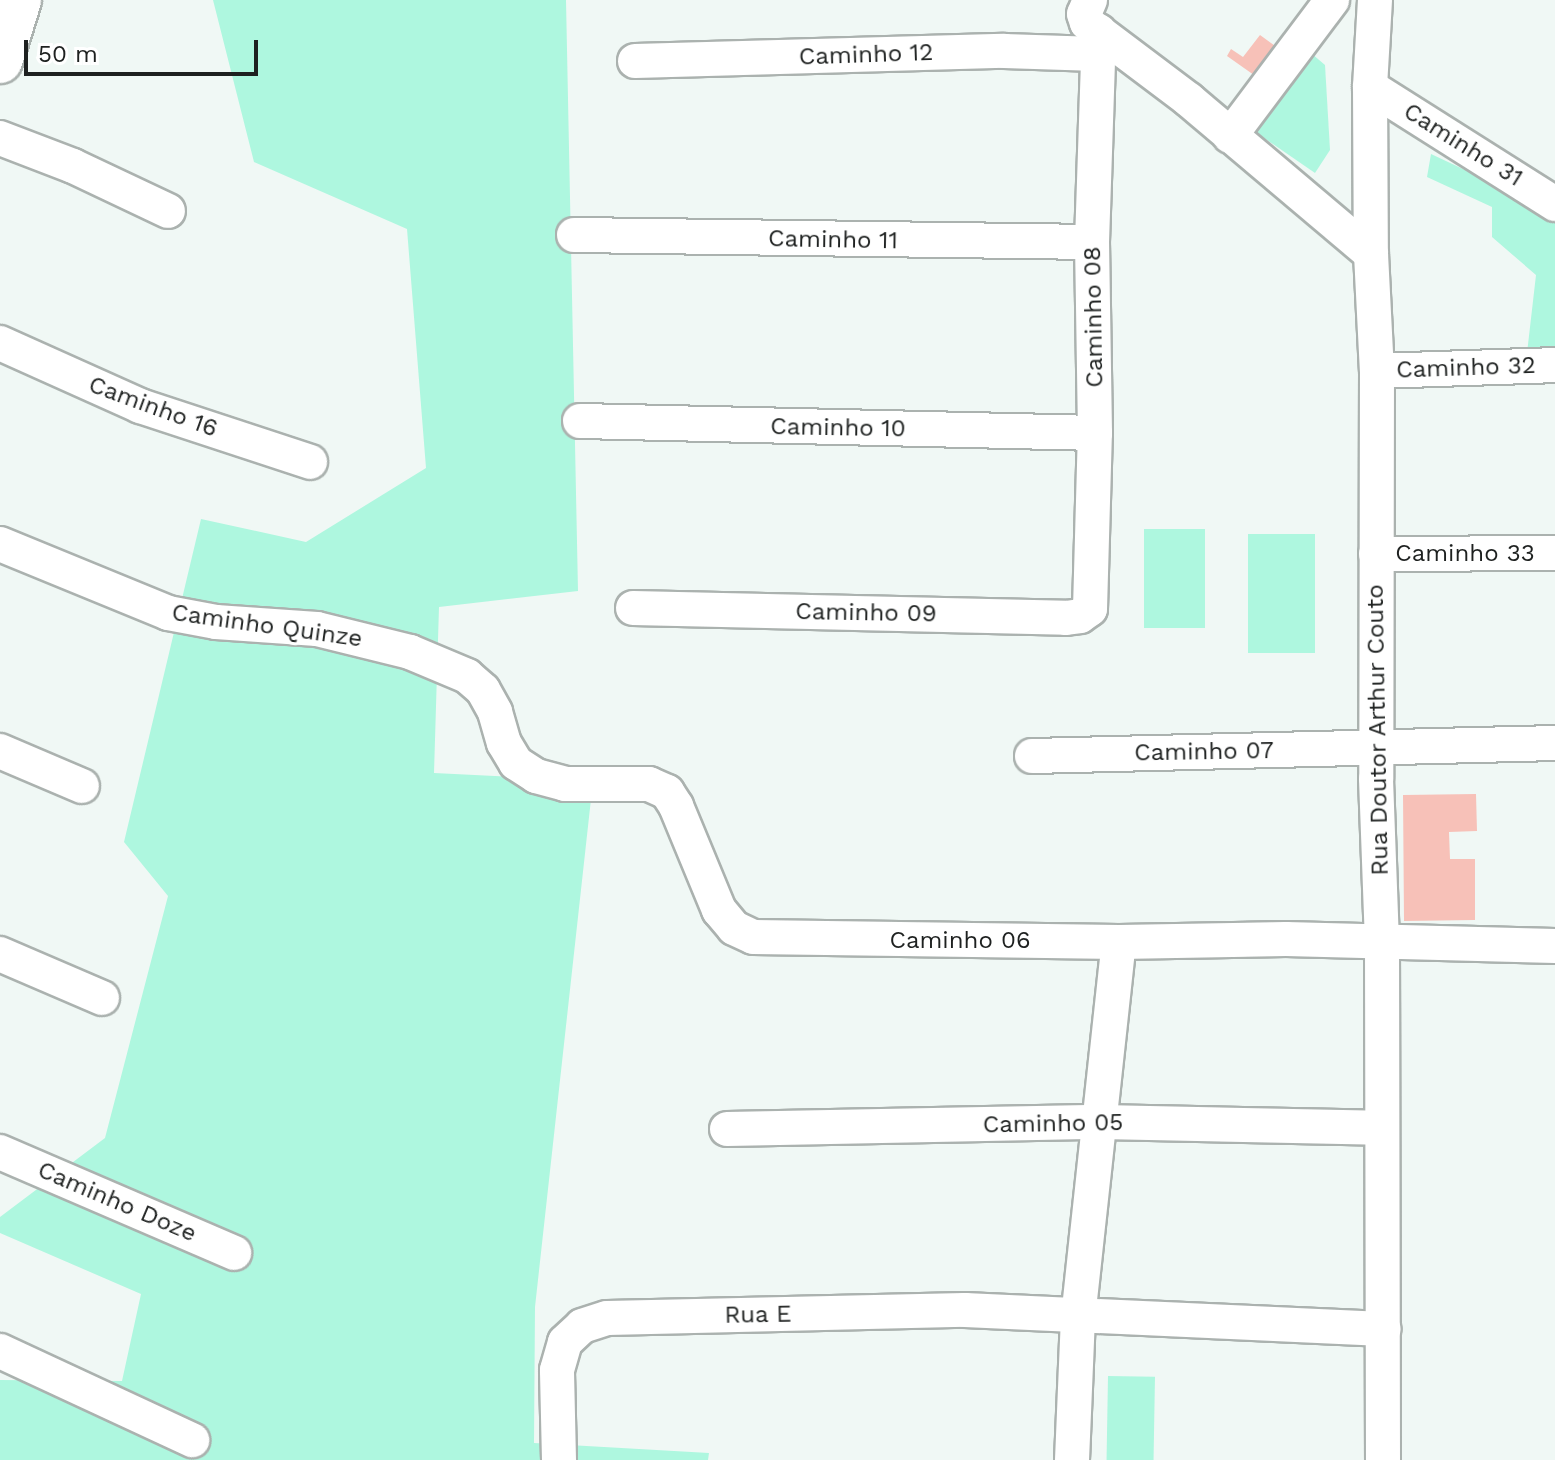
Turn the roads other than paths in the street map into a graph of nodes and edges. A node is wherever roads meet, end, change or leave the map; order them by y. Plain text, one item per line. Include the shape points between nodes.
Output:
1 (19, 0) edge
2 (1332, 0) edge
3 (1375, 0) edge
4 (1093, 27) edge
5 (0, 61) edge
6 (635, 61) dead end
7 (1370, 87) junction
8 (1230, 136) junction
9 (0, 138) edge
10 (1555, 204) edge
11 (168, 211) dead end
12 (574, 235) dead end
13 (1092, 242) junction
14 (1371, 254) junction
15 (0, 343) edge
16 (1555, 365) edge
17 (1377, 371) junction
18 (580, 421) dead end
19 (1095, 433) junction
20 (310, 462) dead end
21 (0, 544) edge
22 (1555, 553) edge
23 (1376, 554) junction
24 (1092, 603) joint
25 (633, 608) dead end
26 (1555, 743) edge
27 (1376, 745) junction
28 (0, 751) edge
29 (1032, 756) dead end
30 (628, 784) joint
31 (82, 786) dead end
32 (1382, 941) junction
33 (1119, 942) junction
34 (1555, 946) edge
35 (0, 954) edge
36 (102, 998) dead end
37 (1101, 1122) junction
38 (1379, 1128) junction
39 (727, 1129) dead end
40 (0, 1152) edge
41 (234, 1253) dead end
42 (1078, 1318) junction
43 (1384, 1329) junction
44 (0, 1351) edge
45 (192, 1440) dead end
46 (559, 1460) edge
47 (1072, 1460) edge
48 (1383, 1460) edge

1 - 5 street
2 - 8 street
3 - 7 street, Rua Doutor Arthur Couto
4 - 6 street, Caminho 12 via 1004,51
4 - 8 street
4 - 13 street, Caminho 08
7 - 10 street, Caminho 31
7 - 14 street, Rua Doutor Arthur Couto
8 - 14 street
9 - 11 street
12 - 13 street, Caminho 11
13 - 19 street, Caminho 08
14 - 17 street, Rua Doutor Arthur Couto
15 - 20 street, Caminho 16 via 140,406
16 - 17 street, Caminho 32
17 - 23 street, Rua Doutor Arthur Couto
18 - 19 street, Caminho 10
19 - 24 street, Caminho 08
21 - 30 street, Caminho Quinze via 168,613 317,629 410,652 467,676 483,690 516,763 536,776 565,784
22 - 23 street, Caminho 33
23 - 27 street, Rua Doutor Arthur Couto
24 - 25 street, Caminho 09 via 1086,613 1066,618
26 - 27 street, Caminho 07
27 - 29 street, Caminho 07
27 - 32 street, Rua Doutor Arthur Couto
28 - 31 street
30 - 33 street, Caminho 06 via 649,784 667,792 719,910 734,928 753,937
32 - 33 street, Caminho 06
32 - 34 street, Caminho 06
32 - 38 street, Rua Doutor Arthur Couto
33 - 37 street
35 - 36 street
37 - 38 street, Caminho 05
37 - 39 street, Caminho 05
37 - 42 street
38 - 43 street, Rua Doutor Arthur Couto
40 - 41 street, Caminho Doze
42 - 43 street, Rua E
42 - 46 street, Rua E via 965,1310 607,1318 582,1326 565,1342 557,1370
42 - 47 street
43 - 48 street, Rua Doutor Arthur Couto
44 - 45 street

